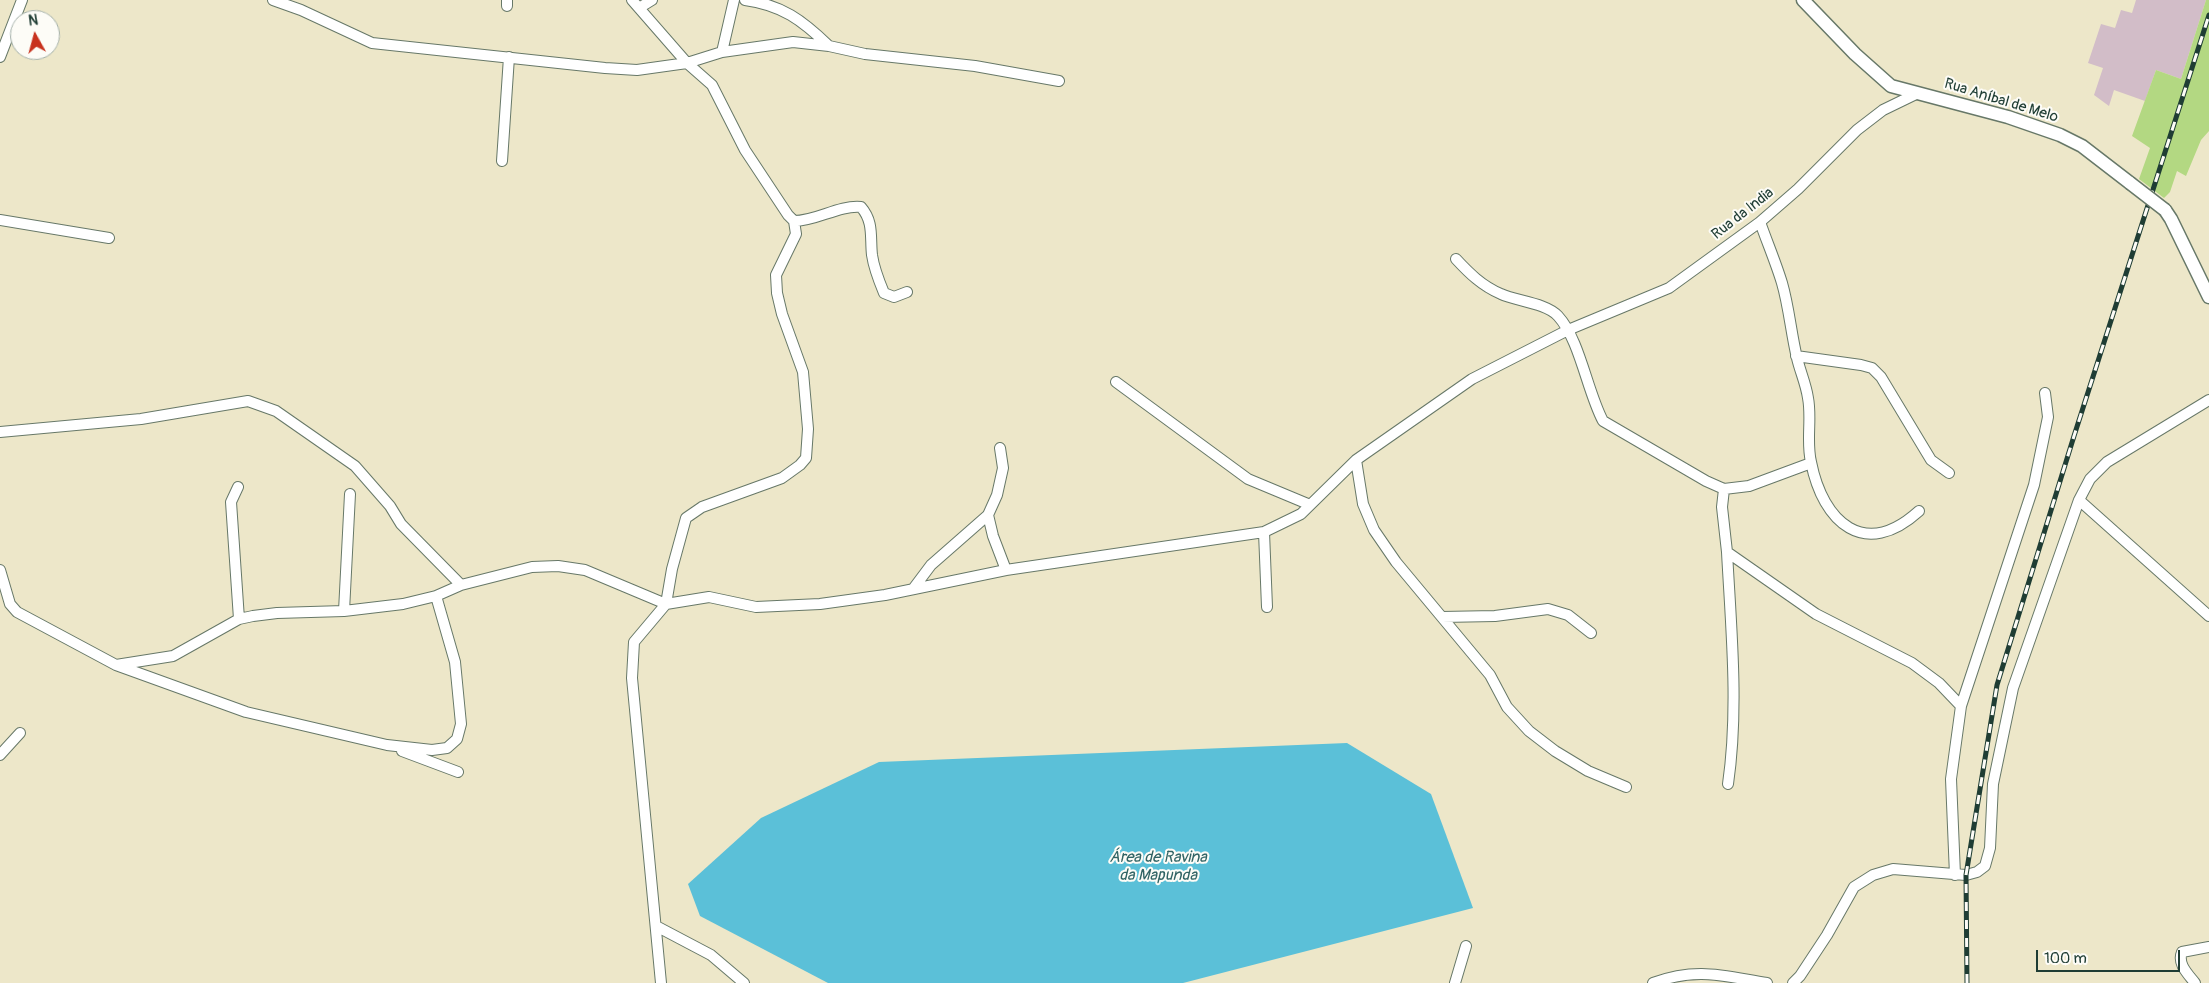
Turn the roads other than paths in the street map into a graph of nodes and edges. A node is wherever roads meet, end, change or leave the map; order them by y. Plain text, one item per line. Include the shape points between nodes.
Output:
1 (22, 0) edge
2 (273, 0) edge
3 (652, 0) edge
4 (734, 0) edge
5 (744, 0) edge
6 (1802, 0) edge
7 (636, 4) edge
8 (829, 46) junction
9 (722, 52) junction
10 (0, 57) edge
11 (509, 57) junction
12 (687, 63) junction
13 (1059, 81) dead end
14 (1918, 93) junction
15 (502, 161) dead end
16 (0, 220) edge
17 (794, 221) junction
18 (1760, 222) junction
19 (109, 238) dead end
20 (1456, 259) dead end
21 (907, 292) dead end
22 (2209, 298) edge
23 (1568, 330) junction
24 (1796, 356) junction
25 (1116, 382) dead end
26 (2045, 393) dead end
27 (2209, 400) edge
28 (0, 432) edge
29 (1000, 448) dead end
30 (1356, 460) junction
31 (1811, 463) junction
32 (1949, 473) dead end
33 (238, 487) dead end
34 (1724, 489) junction
35 (350, 494) dead end
36 (2079, 500) junction
37 (1308, 504) junction
38 (1919, 511) dead end
39 (988, 514) junction
40 (1264, 532) junction
41 (1727, 552) junction
42 (0, 570) edge
43 (1006, 570) junction
44 (461, 585) junction
45 (914, 589) junction
46 (436, 596) junction
47 (666, 604) junction
48 (1267, 607) dead end
49 (344, 611) junction
50 (2209, 616) edge
51 (1442, 617) junction
52 (239, 619) junction
53 (1591, 633) dead end
54 (116, 665) junction
55 (1960, 706) junction
56 (20, 733) dead end
57 (387, 745) junction
58 (0, 755) edge
59 (458, 772) dead end
60 (1728, 784) dead end
61 (1626, 787) dead end
62 (1955, 875) junction
63 (656, 926) junction
64 (1466, 946) dead end
65 (2209, 947) edge
66 (1733, 980) edge
67 (661, 983) edge
68 (744, 983) edge
69 (1455, 983) edge
70 (1653, 983) edge
71 (1767, 983) edge
72 (1793, 983) edge
73 (2195, 983) edge

1 - 10 street
2 - 11 street via 372,43
3 - 7 street
4 - 9 street
5 - 8 street via 763,2 804,22
6 - 14 street, Rua Aníbal de Melo via 1891,86
7 - 12 street
8 - 9 street via 793,42
8 - 13 street
9 - 12 street
11 - 12 street via 638,70
11 - 15 street
12 - 17 street via 712,85 745,150
14 - 18 street, Rua da India via 1883,110 1857,130
14 - 22 street, Rua Aníbal de Melo, bridge via 2008,117 2082,146 2164,210
16 - 19 street
17 - 21 street via 808,221 850,206 861,207 868,215 872,254 884,293 894,297
17 - 47 street via 796,234 776,275 782,314 803,372 808,429 806,458 782,478 702,507 686,518
18 - 23 street, Rua da India via 1669,288
18 - 24 street via 1782,284
20 - 23 street via 1476,280 1501,295 1557,314
23 - 30 street, Rua da India via 1472,379
23 - 34 street via 1596,408 1604,421
24 - 31 street via 1808,399
24 - 32 street via 1872,368 1881,377 1931,460
25 - 37 street via 1248,478
26 - 55 street via 2048,417 2034,485
27 - 36 street via 2108,462 2090,478
28 - 44 street via 141,419 248,401 276,411 355,466 390,506 401,524
29 - 39 street via 1003,468 997,495
30 - 37 street, Rua da India
30 - 51 street via 1363,504 1374,530
31 - 34 street via 1749,486
31 - 38 street via 1824,500 1842,526 1864,534 1884,532 1904,524
33 - 52 street via 230,502
34 - 41 street via 1722,508
35 - 49 street
36 - 50 street
36 - 62 street via 2013,688 1993,784 1990,848 1985,866 1977,872
37 - 40 street, Rua da India via 1301,514
39 - 43 street
39 - 45 street via 931,566
40 - 43 street, Rua da India
40 - 48 street
41 - 55 street via 1816,614 1912,663 1939,683
41 - 60 street via 1733,694
42 - 54 street via 5,594 17,612
43 - 45 street, Rua da India
44 - 46 street
44 - 47 street via 532,567 558,566 585,570
45 - 47 street, Rua da India via 820,604 756,608 709,597
46 - 49 street via 403,604
46 - 57 street via 455,662 461,724 457,739 447,748 432,750
47 - 63 street via 634,642 632,678
49 - 52 street via 276,613
51 - 53 street via 1496,616 1548,609 1568,615
51 - 61 street via 1490,675 1507,707 1529,731 1588,771
52 - 54 street via 172,656
54 - 57 street via 271,720
55 - 62 street via 1951,779
56 - 58 street
57 - 59 street
62 - 72 street via 1893,869 1872,875 1854,887 1827,935
63 - 67 street
63 - 68 street via 711,955
64 - 69 street
65 - 73 street via 2182,952 2182,965
66 - 70 street via 1705,972 1674,975
66 - 71 street

